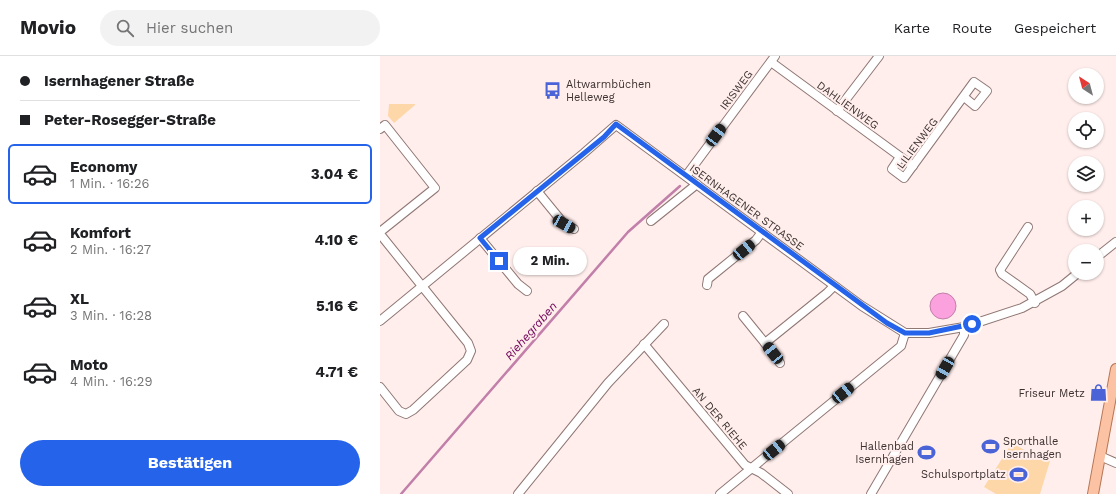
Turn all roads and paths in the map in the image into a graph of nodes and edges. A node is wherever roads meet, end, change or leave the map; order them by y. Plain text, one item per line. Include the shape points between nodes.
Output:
1 (879, 56) edge
2 (773, 59) edge
3 (964, 97) dead end
4 (837, 111) junction
5 (380, 129) edge
6 (900, 157) junction
7 (913, 166) junction
8 (686, 176) junction
9 (697, 184) junction
10 (538, 191) junction
11 (651, 221) dead end
12 (1028, 227) dead end
13 (574, 229) dead end
14 (762, 232) junction
15 (380, 233) edge
16 (480, 238) junction
17 (1116, 242) edge
18 (1104, 251) edge
19 (1069, 280) edge
20 (707, 285) dead end
21 (834, 286) junction
22 (422, 287) junction
23 (527, 291) dead end
24 (1035, 302) junction
25 (743, 316) dead end
26 (380, 321) edge
27 (664, 324) dead end
28 (964, 327) junction
29 (905, 333) junction
30 (765, 343) junction
31 (644, 344) junction
32 (780, 362) dead end
33 (1116, 369) edge
34 (380, 387) edge
35 (1100, 456) junction
36 (1116, 463) edge
37 (751, 468) junction
38 (518, 494) edge
39 (720, 494) edge
40 (788, 494) edge
41 (871, 494) edge
42 (1092, 494) edge

1 - 4 street
2 - 4 street, DAHLIENWEG
2 - 8 street, IRISWEG
3 - 7 street, LILIENWEG
4 - 6 street, DAHLIENWEG
5 - 15 street via 385,125 435,188
6 - 7 street, DAHLIENWEG
6 - 7 street, LILIENWEG via 892,169 904,178
8 - 9 street, ISERNHAGENER STRASSE
8 - 10 street, ISERNHAGENER STRASSE via 616,124 604,137
9 - 11 street
9 - 14 street, ISERNHAGENER STRASSE
10 - 13 street via 564,224
10 - 16 street, ISERNHAGENER STRASSE
12 - 24 street via 1000,270 1030,294
14 - 20 street via 756,240 708,279
14 - 21 street, ISERNHAGENER STRASSE
15 - 22 street
16 - 22 street, ISERNHAGENER STRASSE
16 - 23 street via 518,284
17 - 18 street
19 - 24 street, ISERNHAGENER STRASSE
21 - 29 street, ISERNHAGENER STRASSE
21 - 30 street
22 - 26 street, ISERNHAGENER STRASSE
22 - 34 street via 468,343 471,350 467,360 406,414 399,411
24 - 28 street, ISERNHAGENER STRASSE
25 - 30 street
27 - 31 street
28 - 29 street, ISERNHAGENER STRASSE via 929,333
28 - 41 street via 964,335
29 - 37 street via 901,346
30 - 32 street
31 - 37 street, AN DER RIEHE via 745,465
31 - 38 street via 606,385
33 - 35 main road
35 - 36 street
35 - 42 main road
37 - 39 street
37 - 40 street, AN DER RIEHE

